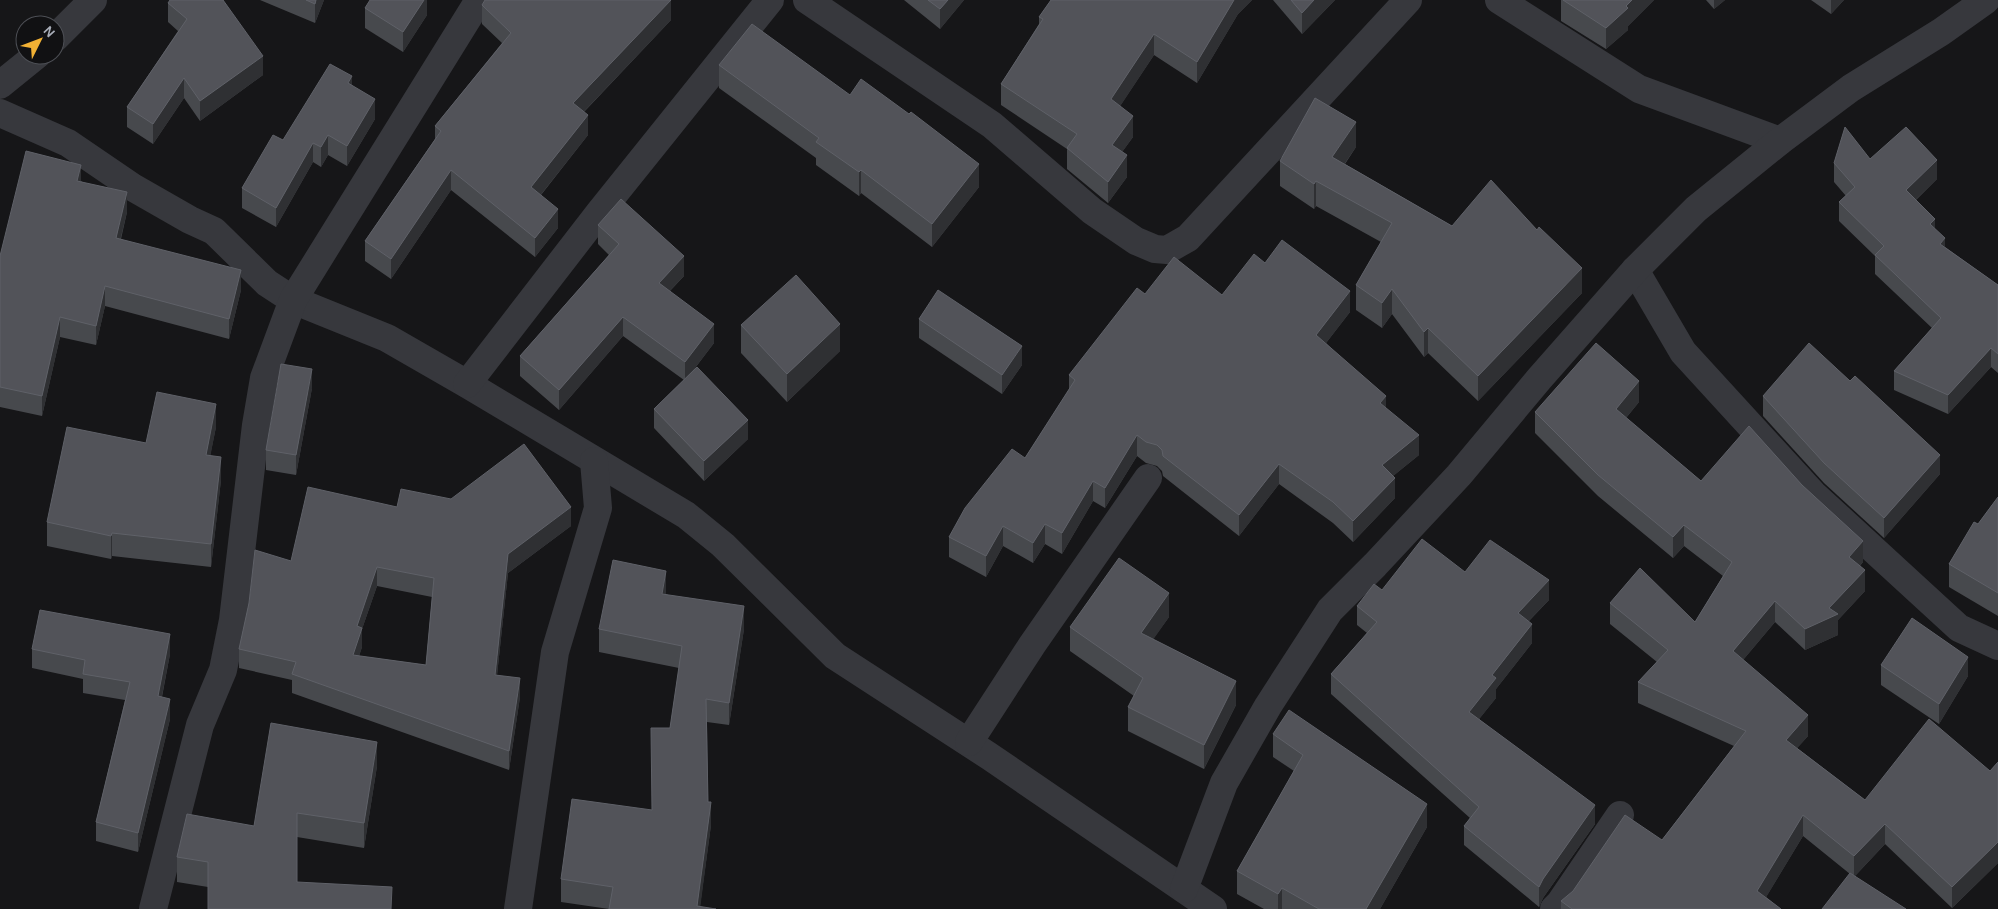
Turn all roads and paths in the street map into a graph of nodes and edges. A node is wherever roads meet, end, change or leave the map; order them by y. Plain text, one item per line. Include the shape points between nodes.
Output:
1 (93, 0) edge
2 (479, 0) edge
3 (770, 0) edge
4 (807, 0) edge
5 (1408, 0) edge
6 (1499, 0) edge
7 (1986, 0) edge
8 (65, 28) edge
9 (24, 65) edge
10 (0, 85) edge
11 (0, 113) edge
12 (1780, 141) junction
13 (1634, 270) junction
14 (293, 300) junction
15 (467, 384) junction
16 (594, 461) junction
17 (1148, 478) dead end
18 (637, 486) junction
19 (598, 508) junction
20 (1998, 646) edge
21 (969, 742) junction
22 (1620, 815) dead end
23 (1184, 889) junction
24 (153, 909) edge
25 (518, 909) edge
26 (1213, 909) edge
27 (1554, 909) edge

1 - 8 street
2 - 14 street
3 - 15 street
4 - 5 street via 992,124 1092,211 1136,241 1167,250 1188,238
6 - 12 street via 1639,89
7 - 12 street via 1852,88
9 - 10 street
11 - 14 street via 68,144 134,188 214,231 267,284
12 - 13 street via 1696,209
13 - 20 street via 1682,352 1813,494 1959,628
13 - 23 street via 1459,475 1330,610 1268,706 1224,783
14 - 15 street via 387,338
14 - 24 street via 264,378 233,620 223,670 200,724
15 - 16 street
16 - 18 street
16 - 19 street
17 - 21 street via 1032,644
18 - 19 street
18 - 21 street via 686,515 723,545 835,656
19 - 25 street via 555,652
21 - 23 street
22 - 27 street
23 - 26 street

